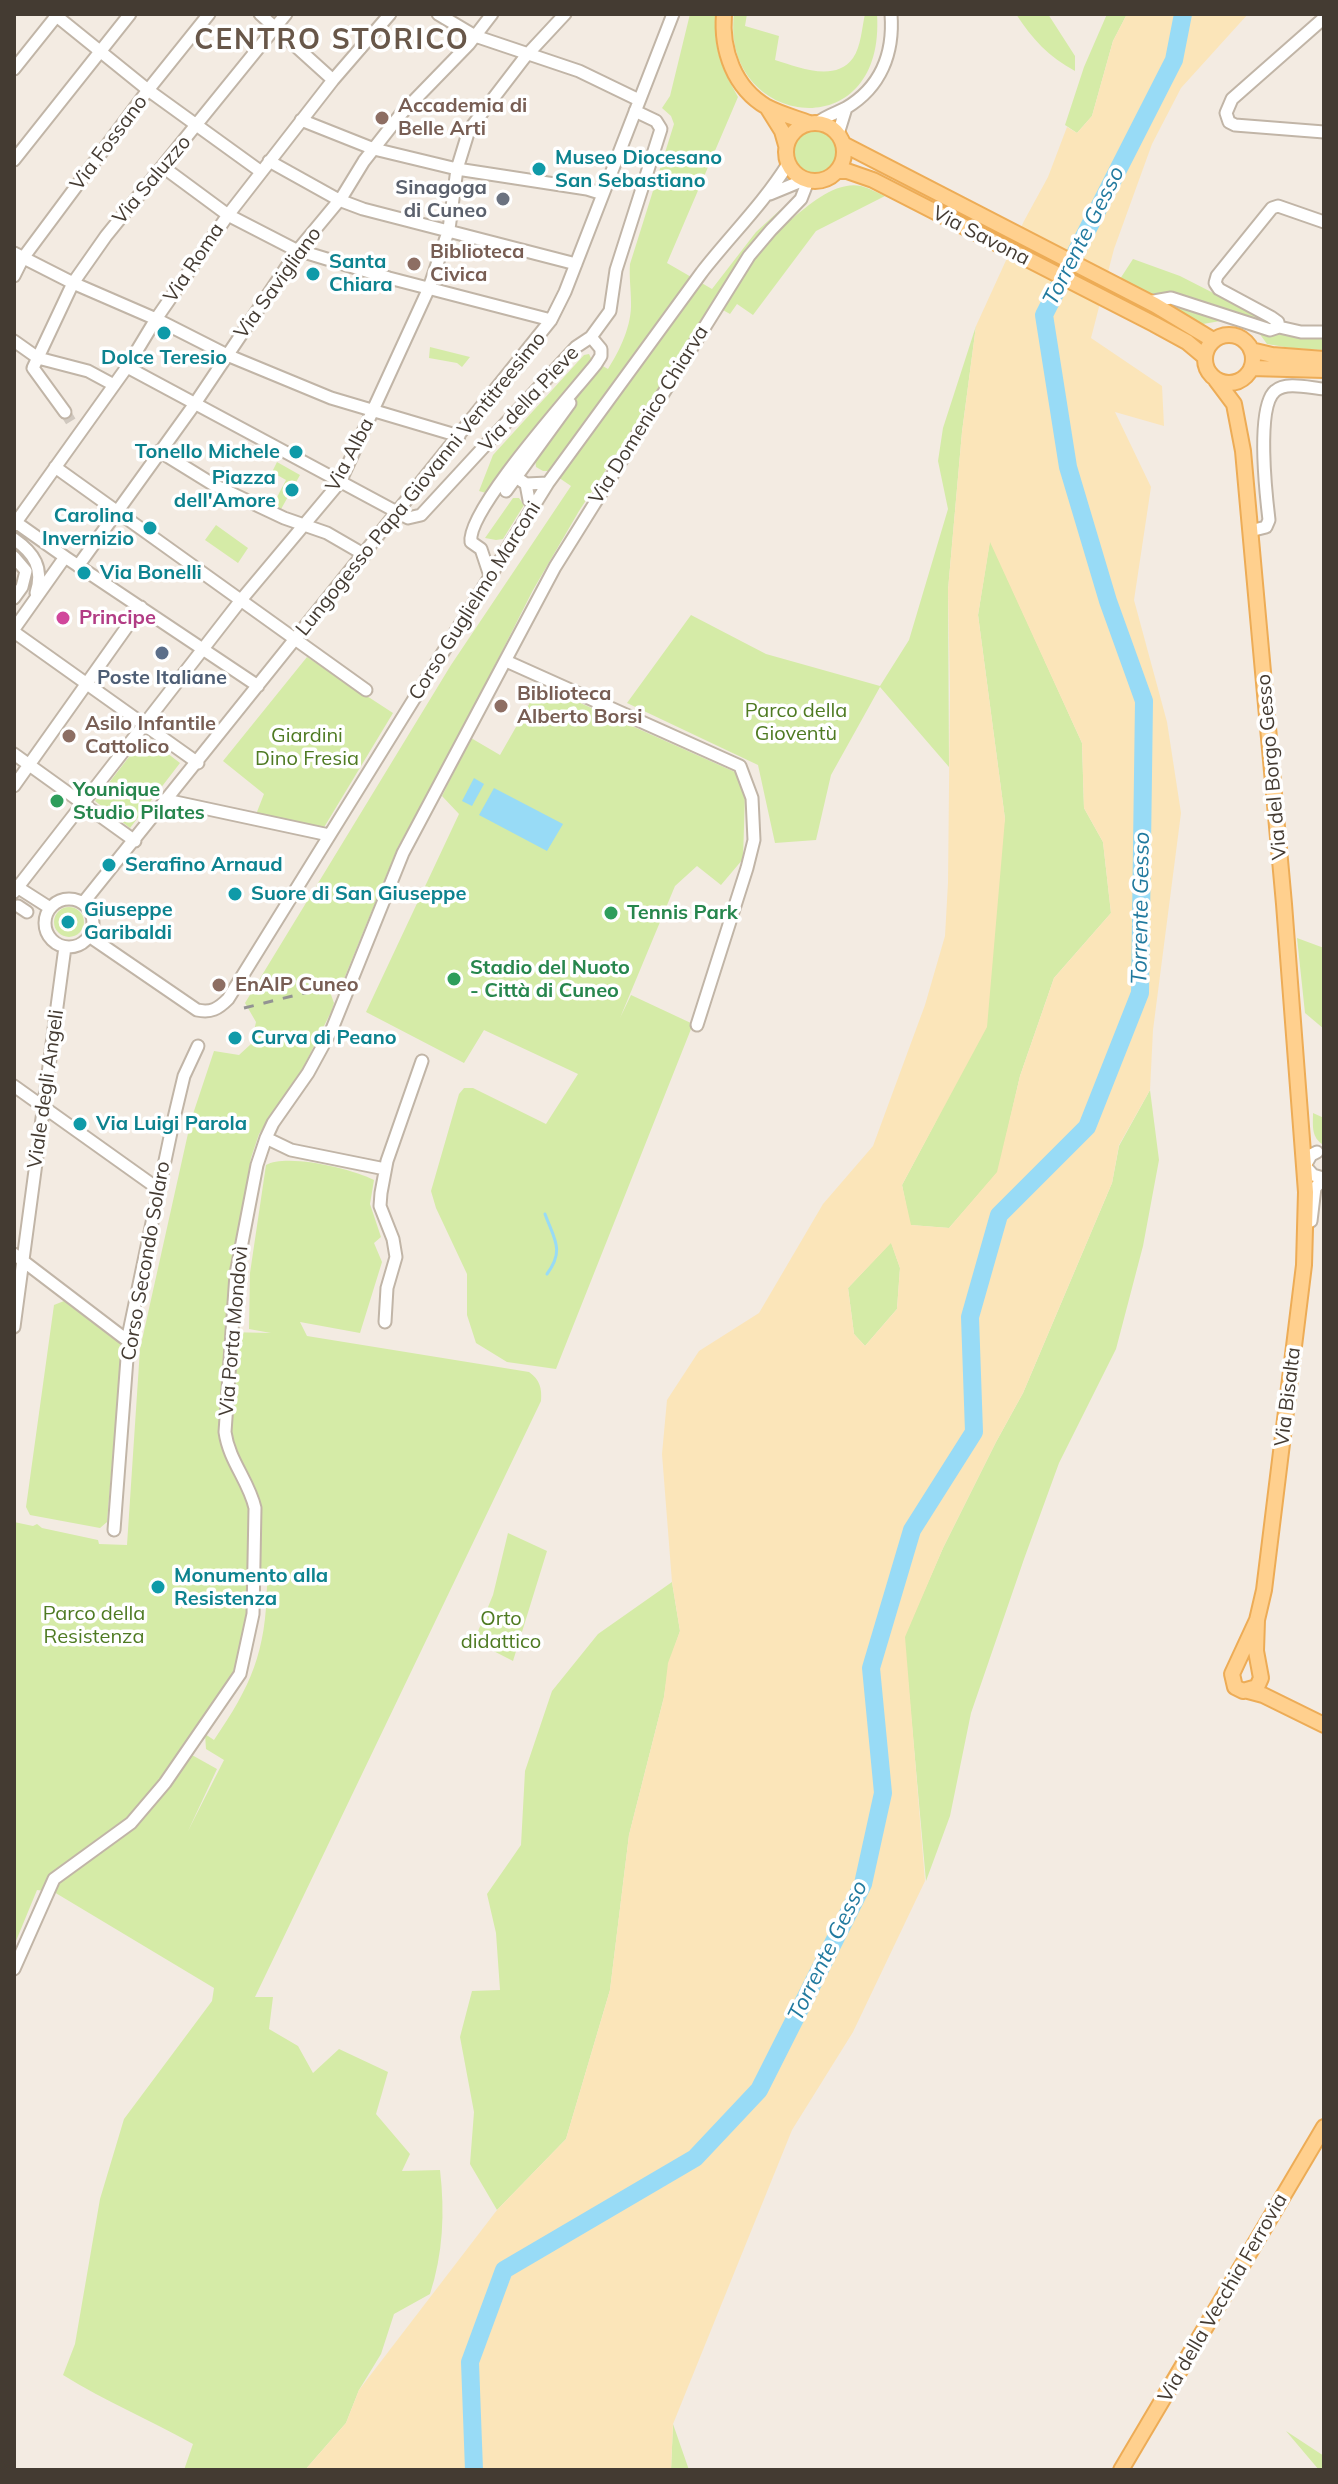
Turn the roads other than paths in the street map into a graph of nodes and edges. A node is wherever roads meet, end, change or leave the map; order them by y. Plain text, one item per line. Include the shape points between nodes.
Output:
1 (130, 14) edge
2 (209, 14) edge
3 (260, 14) edge
4 (286, 14) edge
5 (390, 14) edge
6 (438, 14) edge
7 (492, 14) edge
8 (565, 14) edge
9 (673, 14) edge
10 (724, 14) edge
11 (891, 14) edge
12 (56, 15) edge
13 (1324, 18) edge
14 (273, 28) junction
15 (475, 36) junction
16 (98, 52) junction
17 (528, 54) junction
18 (14, 69) edge
19 (333, 80) junction
20 (148, 90) junction
21 (637, 106) junction
22 (767, 107) junction
23 (846, 108) junction
24 (301, 120) junction
25 (813, 123) junction
26 (197, 126) junction
27 (1324, 132) edge
28 (841, 139) junction
29 (786, 145) junction
30 (374, 149) junction
31 (14, 160) edge
32 (269, 161) junction
33 (788, 164) junction
34 (163, 167) junction
35 (457, 169) junction
36 (260, 171) junction
37 (837, 171) junction
38 (806, 180) junction
39 (603, 194) junction
40 (769, 194) junction
41 (339, 200) junction
42 (228, 215) junction
43 (1324, 222) edge
44 (449, 229) junction
45 (298, 250) junction
46 (18, 256) edge
47 (576, 264) junction
48 (14, 276) edge
49 (73, 283) junction
50 (429, 288) junction
51 (1147, 302) junction
52 (156, 319) junction
53 (551, 320) junction
54 (1279, 327) junction
55 (1324, 332) edge
56 (591, 337) junction
57 (1213, 340) junction
58 (14, 341) edge
59 (1251, 350) junction
60 (227, 355) junction
61 (1205, 357) junction
62 (38, 358) junction
63 (1324, 359) edge
64 (127, 367) junction
65 (1324, 370) edge
66 (1246, 374) junction
67 (1216, 380) junction
68 (114, 385) junction
69 (577, 388) junction
70 (1324, 389) edge
71 (1234, 404) junction
72 (194, 405) junction
73 (373, 411) junction
74 (65, 412) tunnel mouth
75 (459, 436) junction
76 (159, 451) junction
77 (55, 467) junction
78 (521, 480) junction
79 (340, 482) junction
80 (548, 483) junction
81 (506, 491) dead end
82 (534, 506) junction
83 (116, 512) junction
84 (398, 513) junction
85 (15, 523) edge
86 (305, 525) junction
87 (1250, 531) junction
88 (14, 539) edge
89 (508, 547) junction
90 (481, 549) junction
91 (365, 555) junction
92 (14, 557) edge
93 (65, 557) junction
94 (78, 566) junction
95 (490, 576) junction
96 (14, 598) edge
97 (241, 600) junction
98 (33, 601) junction
99 (141, 607) junction
100 (14, 630) edge
101 (296, 639) junction
102 (203, 649) junction
103 (506, 661) junction
104 (87, 685) junction
105 (258, 686) junction
106 (366, 690) dead end
107 (145, 725) junction
108 (14, 754) edge
109 (198, 763) junction
110 (29, 765) junction
111 (14, 786) edge
112 (166, 800) junction
113 (83, 804) junction
114 (329, 835) junction
115 (135, 841) junction
116 (15, 888) edge
117 (83, 903) junction
118 (50, 908) junction
119 (89, 936) junction
120 (65, 947) junction
121 (697, 1025) dead end
122 (198, 1046) dead end
123 (422, 1061) dead end
124 (14, 1086) edge
125 (44, 1108) junction
126 (1302, 1130) junction
127 (266, 1138) junction
128 (1321, 1152) edge
129 (1305, 1166) junction
130 (385, 1169) junction
131 (1324, 1178) edge
132 (157, 1188) junction
133 (18, 1257) edge
134 (1304, 1265) junction
135 (385, 1322) dead end
136 (14, 1327) edge
137 (128, 1341) junction
138 (114, 1530) dead end
139 (1257, 1620) junction
140 (1236, 1666) junction
141 (1259, 1670) junction
142 (1248, 1691) junction
143 (1284, 1706) junction
144 (1324, 1725) edge
145 (14, 1969) edge
146 (1324, 2127) edge
147 (1121, 2470) edge

1 - 16 street
2 - 20 street, Via Fossano
3 - 14 street
4 - 14 street, Via Saluzzo
5 - 19 street, Via Roma
6 - 15 street
7 - 15 street, Via Savigliano
8 - 17 street, Via Alba
9 - 21 street, Lungogesso Papa Giovanni Ventitreesimo
10 - 22 main road via 728,61 738,80
11 - 23 street via 888,60 879,77
12 - 16 street
12 - 18 street
13 - 27 street via 1232,99 1226,113 1235,125
14 - 19 street
14 - 26 street, Via Saluzzo
15 - 17 street
15 - 30 street, Via Savigliano
16 - 20 street
16 - 31 street
17 - 21 street via 579,71
17 - 35 street, Via Alba via 472,125
19 - 24 street, Via Roma
20 - 26 street
20 - 46 street, Via Fossano
21 - 39 street, Lungogesso Papa Giovanni Ventitreesimo
21 - 56 street, Via della Pieve via 661,129 616,270 610,311
22 - 25 main road
22 - 29 main road
23 - 25 street
23 - 28 street
24 - 30 street
24 - 32 street, Via Roma
25 - 28 main road via 825,125
25 - 29 main road via 794,131
26 - 34 street, Via Saluzzo
26 - 36 street
28 - 37 main road
28 - 51 main road, Via Savona
29 - 33 main road
30 - 35 street
30 - 41 street, Via Savigliano
32 - 36 street, Via Roma
32 - 41 street
33 - 38 main road
33 - 40 street, Corso Guglielmo Marconi
34 - 42 street
34 - 49 street, Via Saluzzo
35 - 39 street via 525,176
35 - 44 street, Via Alba
36 - 42 street, Via Roma
37 - 38 main road via 824,180
37 - 61 main road, Via Savona via 873,180 1187,342
38 - 40 street, Corso Guglielmo Marconi
38 - 103 street, Via Domenico Chiarva via 801,199 749,256 576,529
39 - 47 street, Lungogesso Papa Giovanni Ventitreesimo
40 - 80 street, Corso Guglielmo Marconi via 702,272
41 - 44 street
41 - 45 street, Via Savigliano
42 - 45 street
42 - 52 street, Via Roma
43 - 54 street, Via Savona via 1272,208 1217,276 1219,289 1271,317
44 - 47 street
44 - 50 street, Via Alba
45 - 50 street
45 - 60 street, Via Savigliano
46 - 48 street, Via Fossano
46 - 49 street
47 - 53 street, Lungogesso Papa Giovanni Ventitreesimo
49 - 52 street
49 - 62 street, Via Saluzzo
50 - 53 street
50 - 73 street, Via Alba
51 - 54 street, Via Savona via 1171,298 1270,330
51 - 57 main road, Via Savona
52 - 60 street
52 - 64 street, Via Roma
53 - 75 street, Lungogesso Papa Giovanni Ventitreesimo
54 - 55 street, Via Savona
56 - 69 street, Via della Pieve via 601,356
56 - 84 street, Via della Pieve via 421,515 408,518
57 - 59 main road via 1239,337
57 - 61 main road
58 - 62 street
59 - 63 main road
59 - 66 main road
60 - 72 street, Via Savigliano
60 - 73 street
61 - 67 main road
62 - 68 street via 88,371
62 - 74 street via 33,368
64 - 68 street, Via Roma
64 - 72 street
65 - 66 main road
66 - 67 main road via 1225,383
66 - 71 main road, Via del Borgo Gesso
67 - 71 main road, Via del Borgo Gesso
68 - 77 street, Via Roma via 76,429
69 - 78 street, Via della Pieve
69 - 90 street, Via della Pieve via 473,525 471,542
70 - 87 street via 1284,386 1268,402 1264,443 1269,520 1266,527
71 - 87 main road, Via del Borgo Gesso
72 - 76 street, Via Savigliano
72 - 79 street
73 - 75 street
73 - 79 street, Via Alba
75 - 84 street, Lungogesso Papa Giovanni Ventitreesimo
76 - 83 street, Via Savigliano
76 - 86 street via 214,485
77 - 83 street
77 - 85 street, Via Roma
78 - 80 street
78 - 81 street, Via della Pieve
78 - 82 street
79 - 84 street
79 - 86 street, Via Alba
80 - 82 street, Corso Guglielmo Marconi
82 - 89 street, Corso Guglielmo Marconi
83 - 94 street, Via Savigliano
83 - 97 street
84 - 91 street, Lungogesso Papa Giovanni Ventitreesimo
85 - 93 street
86 - 91 street
86 - 97 street, Via Alba
87 - 126 main road, Via del Borgo Gesso
88 - 98 street via 29,550 39,570
89 - 90 street
89 - 95 street, Corso Guglielmo Marconi
90 - 95 street, Via della Pieve
91 - 101 street, Lungogesso Papa Giovanni Ventitreesimo
92 - 96 street via 26,571
93 - 94 street
93 - 98 street
94 - 99 street
95 - 114 street, Corso Guglielmo Marconi
97 - 101 street
97 - 102 street, Via Alba
98 - 100 street
99 - 102 street
99 - 104 street
100 - 104 street
101 - 105 street, Lungogesso Papa Giovanni Ventitreesimo
101 - 106 street
102 - 105 street
102 - 107 street, Via Alba
103 - 121 street via 744,770 754,840
103 - 127 street, Via Porta Mondovì via 403,853 332,1029
104 - 107 street
104 - 110 street
105 - 109 street, Lungogesso Papa Giovanni Ventitreesimo
107 - 109 street
107 - 113 street, Via Alba
108 - 110 street
109 - 112 street, Lungogesso Papa Giovanni Ventitreesimo
110 - 111 street
110 - 113 street
112 - 114 street
112 - 115 street, Lungogesso Papa Giovanni Ventitreesimo
113 - 115 street
113 - 116 street, Via Alba
114 - 119 street, Corso Guglielmo Marconi via 218,1009 197,1010
115 - 117 street, Lungogesso Papa Giovanni Ventitreesimo
116 - 118 street
117 - 118 street via 62,899
117 - 119 street via 93,922
118 - 120 street via 44,921 48,935
119 - 120 street
120 - 125 street, Viale degli Angeli
122 - 132 street, Corso Secondo Solaro via 184,1076
123 - 130 street
124 - 125 street
125 - 132 street
125 - 133 street, Viale degli Angeli
126 - 128 street, Via del Borgo Gesso via 1311,1147
126 - 129 main road, Via del Borgo Gesso
127 - 130 street via 291,1150
127 - 145 street, Via Porta Mondovì via 236,1274 228,1374 229,1455 255,1508 253,1614 240,1674 131,1823 54,1879
128 - 129 street, Via del Borgo Gesso via 1311,1155
129 - 131 street
129 - 134 main road, Via del Borgo Gesso
130 - 135 street via 380,1206 396,1257
131 - 134 street, Via Bisalta via 1315,1188
132 - 137 street, Corso Secondo Solaro
133 - 136 street, Viale degli Angeli
133 - 137 street
134 - 139 main road, Via Bisalta
137 - 138 street, Corso Secondo Solaro
139 - 140 main road, Via Bisalta
139 - 141 main road, Via Bisalta
140 - 141 main road via 1250,1662
140 - 142 main road via 1233,1683
141 - 142 main road via 1257,1687
141 - 143 main road
142 - 143 main road
143 - 144 main road
146 - 147 main road, Via della Vecchia Ferrovia

